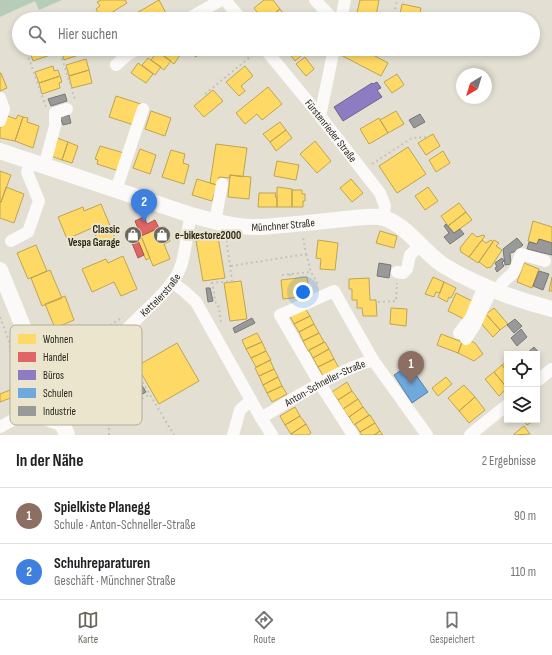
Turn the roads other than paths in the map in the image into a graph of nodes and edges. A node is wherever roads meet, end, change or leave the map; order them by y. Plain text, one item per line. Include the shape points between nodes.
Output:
1 (221, 0) edge
2 (225, 0) edge
3 (315, 0) edge
4 (200, 12) edge
5 (234, 12) edge
6 (338, 12) edge
7 (125, 56) edge
8 (271, 56) edge
9 (333, 56) edge
10 (116, 65) dead end
11 (0, 98) edge
12 (143, 109) dead end
13 (61, 111) road end
14 (320, 116) junction
15 (0, 122) edge
16 (0, 151) edge
17 (37, 164) junction
18 (222, 184) dead end
19 (116, 190) junction
20 (191, 215) junction
21 (383, 218) junction
22 (220, 222) junction
23 (11, 241) dead end
24 (420, 245) junction
25 (545, 261) dead end
26 (0, 270) edge
27 (397, 272) road end
28 (172, 282) junction
29 (492, 289) junction
30 (552, 309) edge
31 (23, 325) edge
32 (129, 325) edge
33 (463, 336) dead end
34 (374, 360) junction
35 (552, 369) edge
36 (540, 379) edge
37 (320, 384) junction
38 (251, 400) junction
39 (504, 407) edge
40 (261, 418) junction
41 (10, 421) edge
42 (56, 425) edge
43 (0, 427) edge
44 (66, 430) edge
45 (233, 435) edge
46 (272, 435) edge
47 (353, 435) edge
48 (427, 435) edge
49 (470, 435) edge

1 - 4 street
2 - 5 street
3 - 6 street
7 - 10 street
8 - 14 street, Fürstenrieder Straße
9 - 14 street
11 - 15 street via 4,109
12 - 19 street
13 - 17 street
14 - 21 street, Fürstenrieder Straße via 380,193 385,206
16 - 17 main road, Münchner Straße
17 - 19 main road, Münchner Straße
17 - 23 street via 28,172 39,201 28,232
18 - 22 street
19 - 20 main road, Münchner Straße
20 - 22 main road, Münchner Straße
20 - 28 street, Kettelerstraße via 182,262
21 - 22 main road, Münchner Straße via 259,227
21 - 24 main road, Münchner Straße via 407,232
24 - 27 street via 410,255 407,269 403,273
24 - 29 main road, Münchner Straße via 442,264 471,281
25 - 29 street via 521,254 514,272 502,284
26 - 31 main road
28 - 32 street, Kettelerstraße
28 - 38 street via 196,302
29 - 30 main road, Münchner Straße via 518,300
29 - 33 street via 470,319
34 - 37 street, Anton-Schneller-Straße
34 - 37 street via 334,291 280,315
34 - 48 street, Anton-Schneller-Straße
35 - 36 street
37 - 40 street, Anton-Schneller-Straße
37 - 47 street
38 - 40 street
38 - 45 street via 240,410
39 - 49 street
40 - 46 street
41 - 43 street, Kettelerstraße
42 - 44 street

